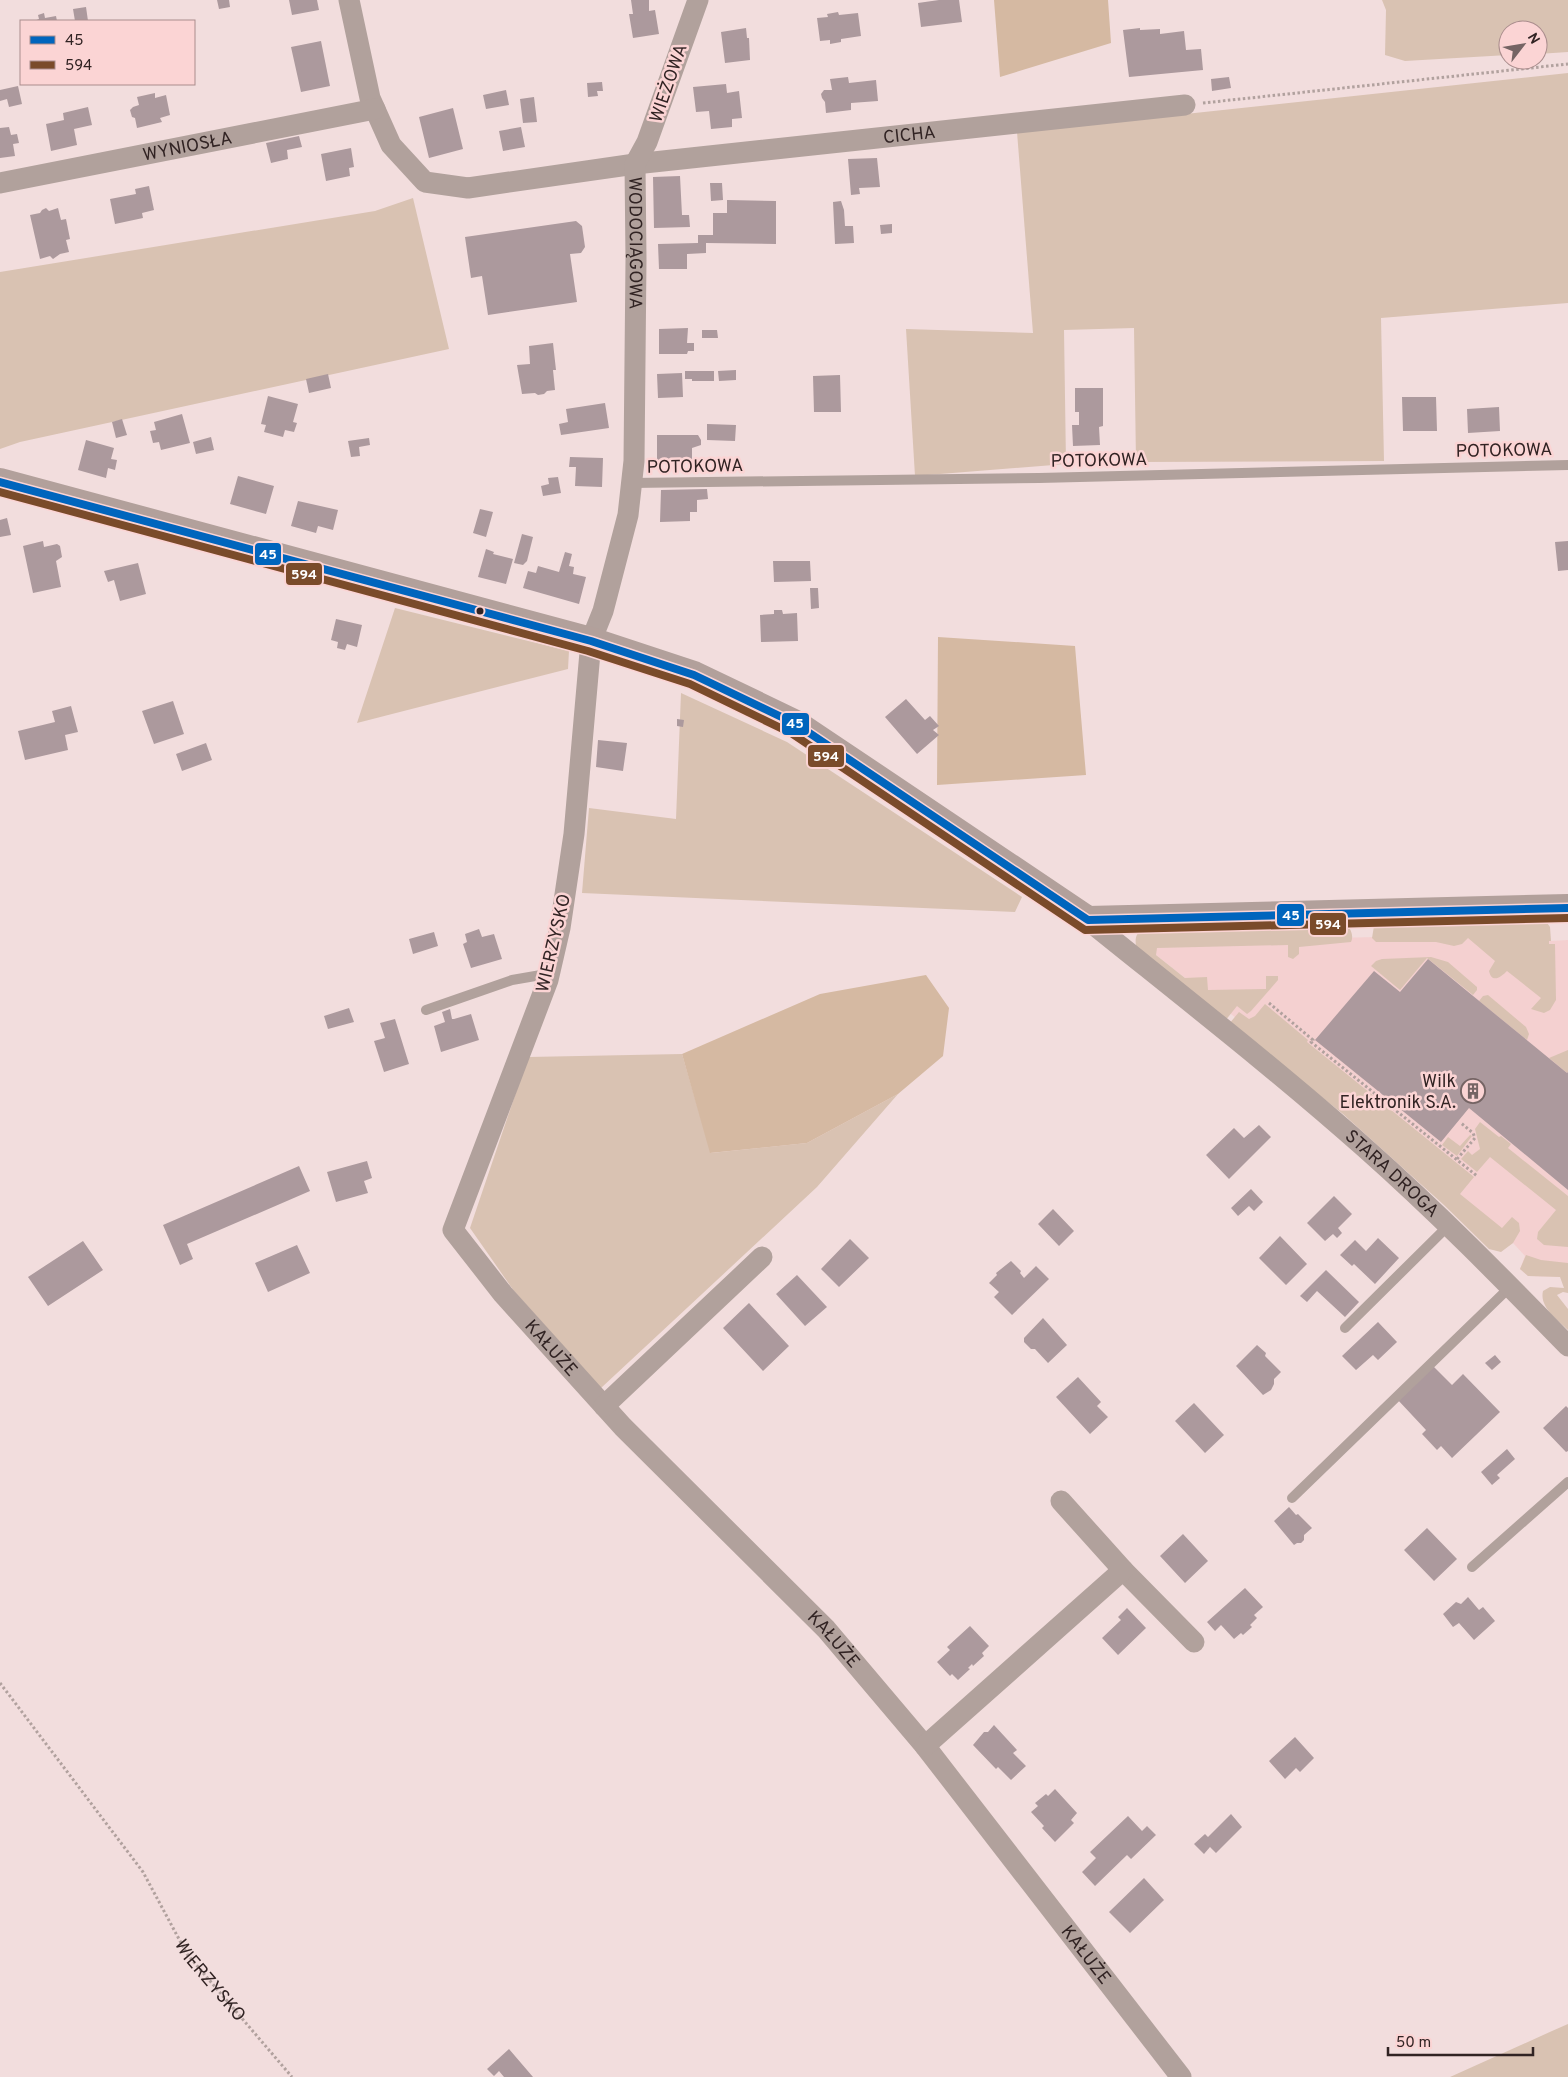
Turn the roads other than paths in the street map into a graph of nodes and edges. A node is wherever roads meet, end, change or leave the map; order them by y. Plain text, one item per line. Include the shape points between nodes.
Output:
1 (349, 0) edge
2 (698, 0) edge
3 (1185, 105) road end
4 (375, 109) junction
5 (635, 164) junction
6 (0, 183) edge
7 (1568, 465) edge
8 (0, 482) edge
9 (631, 482) junction
10 (591, 641) junction
11 (1568, 908) edge
12 (1088, 920) junction
13 (548, 980) junction
14 (426, 1010) dead end
15 (1448, 1226) junction
16 (453, 1230) joint
17 (762, 1257) dead end
18 (1510, 1287) junction
19 (1346, 1328) dead end
20 (1568, 1346) edge
21 (604, 1406) junction
22 (1568, 1482) edge
23 (1292, 1498) dead end
24 (1061, 1500) dead end
25 (1472, 1567) dead end
26 (1123, 1570) junction
27 (1194, 1642) dead end
28 (925, 1746) junction
29 (1181, 2077) edge

1 - 4 street, WODOCIĄGOWA
2 - 5 street, WIEŻOWA via 647,142
3 - 5 street, CICHA
4 - 5 street, WODOCIĄGOWA via 391,144 425,182 468,188
4 - 6 street, WYNIOSŁA
5 - 9 street, WODOCIĄGOWA via 634,461
7 - 9 lane, POTOKOWA via 1039,478
8 - 10 street
9 - 10 street, WODOCIĄGOWA via 628,514
10 - 12 street via 694,676 796,724
10 - 13 street, WIERZYSKO via 574,834 560,928
11 - 12 street
12 - 15 street, STARA DROGA via 1283,1077
13 - 14 lane via 541,975 512,980
13 - 16 street, WIERZYSKO
15 - 18 street, STARA DROGA
15 - 19 lane
16 - 21 street, KAŁUŻE via 504,1294
17 - 21 street
18 - 20 street, STARA DROGA
18 - 23 lane
21 - 28 street, KAŁUŻE via 826,1628
22 - 25 lane
24 - 26 street
26 - 27 street
26 - 28 street
28 - 29 street, KAŁUŻE

